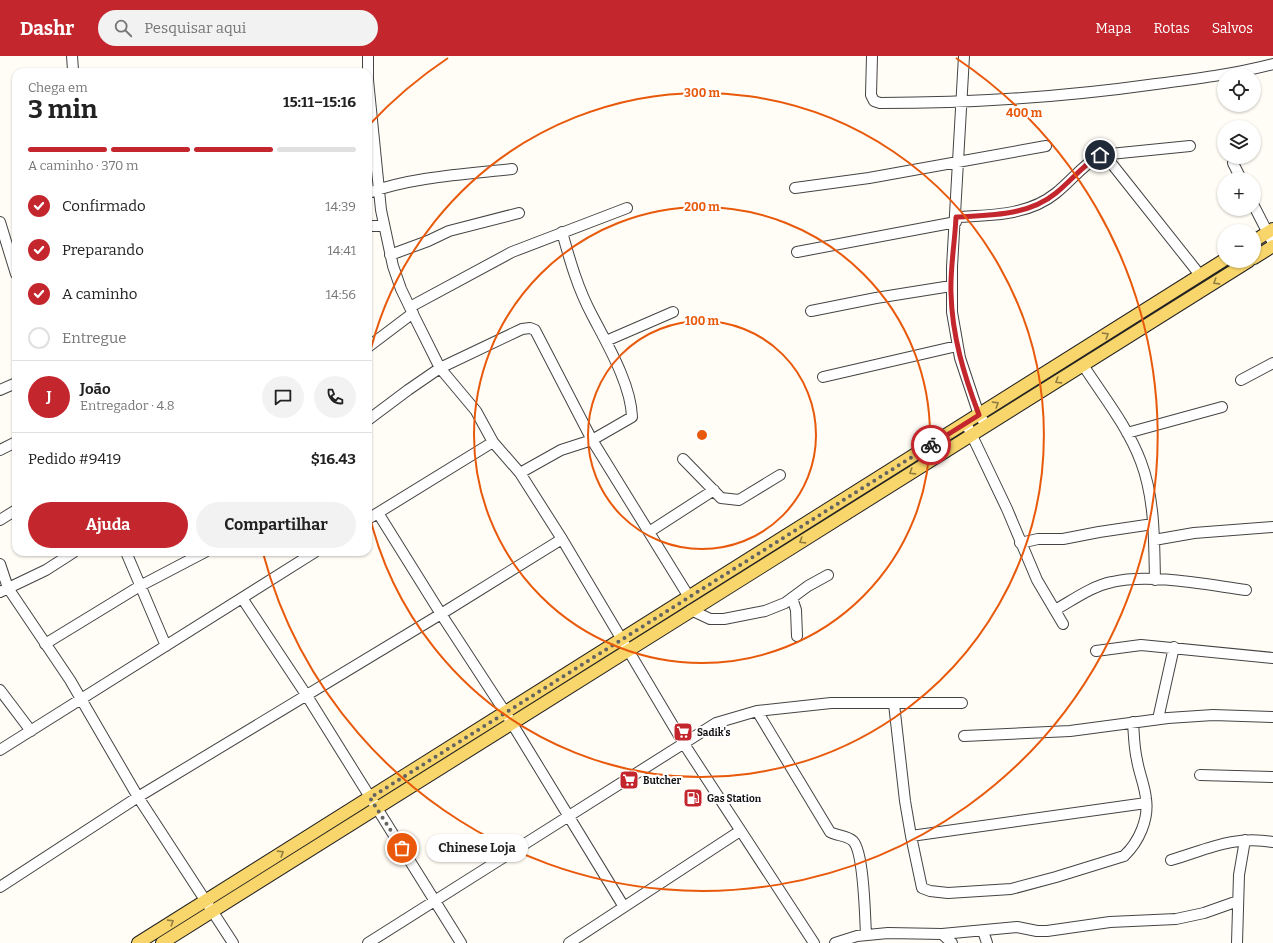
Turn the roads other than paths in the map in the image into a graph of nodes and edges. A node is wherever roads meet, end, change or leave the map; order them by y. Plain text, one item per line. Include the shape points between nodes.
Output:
1 (72, 56) edge
2 (368, 56) edge
3 (872, 56) edge
4 (964, 56) edge
5 (1273, 64) edge
6 (73, 68) edge
7 (368, 68) edge
8 (960, 103) junction
9 (1046, 146) dead end
10 (1190, 146) dead end
11 (1104, 154) junction
12 (958, 161) junction
13 (372, 169) edge
14 (512, 169) dead end
15 (795, 188) dead end
16 (373, 191) edge
17 (627, 208) dead end
18 (519, 214) dead end
19 (1260, 216) edge
20 (956, 219) junction
21 (0, 224) edge
22 (372, 226) edge
23 (384, 226) junction
24 (562, 232) junction
25 (1272, 238) edge
26 (1261, 240) edge
27 (1261, 250) edge
28 (797, 252) dead end
29 (390, 255) junction
30 (12, 262) edge
31 (1217, 264) edge
32 (1238, 268) edge
33 (1200, 275) junction
34 (951, 286) junction
35 (411, 310) junction
36 (811, 311) dead end
37 (673, 312) dead end
38 (606, 341) junction
39 (372, 344) edge
40 (957, 346) junction
41 (1273, 363) edge
42 (1083, 365) junction
43 (440, 368) junction
44 (823, 377) dead end
45 (1241, 380) dead end
46 (12, 385) edge
47 (0, 390) edge
48 (1222, 407) dead end
49 (979, 415) junction
50 (372, 417) edge
51 (966, 423) junction
52 (987, 426) junction
53 (1127, 433) junction
54 (972, 435) junction
55 (592, 440) junction
56 (493, 442) junction
57 (12, 444) edge
58 (0, 450) edge
59 (683, 460) dead end
60 (520, 473) junction
61 (780, 475) dead end
62 (714, 490) junction
63 (12, 512) edge
64 (378, 513) junction
65 (372, 517) edge
66 (0, 520) edge
67 (1153, 524) junction
68 (1273, 528) edge
69 (649, 532) junction
70 (562, 539) junction
71 (1154, 540) junction
72 (1020, 543) junction
73 (758, 554) junction
74 (68, 556) edge
75 (128, 556) edge
76 (197, 556) edge
77 (310, 556) edge
78 (0, 564) edge
79 (765, 564) junction
80 (828, 575) dead end
81 (1155, 580) junction
82 (140, 586) junction
83 (4, 590) edge
84 (1246, 590) dead end
85 (689, 597) junction
86 (242, 598) junction
87 (792, 598) junction
88 (691, 610) junction
89 (1055, 610) junction
90 (441, 614) junction
91 (1063, 624) dead end
92 (797, 636) dead end
93 (45, 644) junction
94 (624, 645) junction
95 (166, 646) junction
96 (1174, 647) junction
97 (1096, 651) dead end
98 (1273, 658) edge
99 (0, 690) edge
100 (307, 696) junction
101 (81, 701) junction
102 (962, 703) dead end
103 (894, 704) junction
104 (757, 710) junction
105 (506, 712) junction
106 (1273, 717) edge
107 (1158, 719) junction
108 (1133, 722) junction
109 (512, 723) junction
110 (31, 730) junction
111 (964, 736) dead end
112 (684, 744) junction
113 (0, 750) edge
114 (1200, 775) dead end
115 (1273, 778) edge
116 (138, 797) junction
117 (370, 798) junction
118 (1146, 803) junction
119 (377, 809) junction
120 (569, 816) junction
121 (740, 831) junction
122 (910, 836) junction
123 (1245, 840) junction
124 (1273, 842) edge
125 (1171, 860) dead end
126 (0, 887) edge
127 (436, 900) junction
128 (206, 901) junction
129 (1238, 901) junction
130 (624, 907) junction
131 (213, 911) junction
132 (983, 931) junction
133 (942, 934) junction
134 (866, 935) junction
135 (138, 943) edge
136 (162, 943) edge
137 (233, 943) edge
138 (368, 943) edge
139 (461, 943) edge
140 (569, 943) edge
141 (814, 943) edge
142 (835, 943) edge
143 (952, 943) edge
144 (986, 943) edge
145 (1237, 943) edge

1 - 6 street
2 - 7 street
3 - 8 street via 871,94 874,101
4 - 8 street
5 - 8 street via 1210,78 1097,93
8 - 12 street
9 - 12 street
10 - 11 street
11 - 20 street via 1089,161 1042,203 1027,209
11 - 33 street
12 - 15 street via 869,178
12 - 20 street
13 - 16 street
14 - 16 street via 439,177
16 - 23 street
17 - 24 street
18 - 29 street via 448,231
19 - 25 street
20 - 28 street
20 - 34 street
21 - 30 street
22 - 23 street
23 - 29 street
24 - 35 street via 512,252
24 - 38 street via 578,284
25 - 26 main road
25 - 27 main road
29 - 35 street
31 - 33 main road
32 -> 42 main road
49 -> 33 main road
34 - 36 street
34 - 40 street
35 - 39 street
35 - 43 street
37 - 38 street
38 - 55 street via 624,386 632,417
40 - 44 street
40 - 49 street
41 - 45 street
42 -> 52 main road
42 - 53 street
43 - 50 street
43 - 55 street via 522,329 535,330
43 - 56 street via 476,412
46 - 47 street
48 - 53 street
49 - 51 main road
49 - 52 street
51 - 54 street
51 - 73 main road
52 - 54 main road
53 - 67 street via 1141,462 1150,496
54 - 72 street
54 -> 79 main road
55 - 60 street via 561,450
55 - 69 street
56 - 60 street
56 - 64 street
57 - 58 street
59 - 62 street
60 - 70 street
61 - 62 street via 739,500 721,498
62 - 69 street
63 - 66 street
64 - 65 street
64 - 90 street
67 - 71 street
67 - 72 street via 1063,539 1038,539
68 - 71 street via 1194,533
69 - 85 street
70 - 90 street
70 - 94 street
71 - 81 street
72 - 89 street via 1037,580
73 - 79 main road
73 - 85 main road
74 - 83 street via 46,570
75 - 82 street
76 - 82 street
77 - 86 street
78 - 83 street
79 - 88 main road
80 - 87 street
81 - 84 street
81 - 89 street via 1113,581
82 - 93 street
82 - 95 street
83 - 93 street
85 - 94 main road
86 - 95 street
86 - 100 street
87 - 88 street via 786,603 766,610 724,619 710,619
87 - 92 street via 796,610
88 - 94 main road
89 - 91 street
90 - 100 street
90 - 105 street
93 - 101 street
94 - 105 main road
94 - 109 main road
94 - 112 street
95 - 101 street
96 - 97 street via 1141,645
96 - 98 street
96 - 107 street
99 - 110 street
100 - 116 street
100 - 117 street
101 - 110 street
101 - 116 street
102 - 103 street
103 - 104 street via 830,703
103 - 122 street
104 - 112 street via 716,723
104 - 134 street via 830,832 850,838 854,842 860,864
105 - 109 street
105 - 117 main road
106 - 107 street via 1213,715
107 - 108 street
108 - 111 street via 1056,732
108 - 118 street via 1136,759
109 - 119 main road
109 - 120 street
110 - 113 street
112 - 120 street
112 - 121 street
114 - 115 street
116 - 126 street
116 - 128 street
117 - 119 street
128 -> 117 main road
118 - 122 street
118 - 122 street via 1144,821 1138,837 1132,849 1124,856 1011,889 948,893 922,888
119 - 127 street
119 - 131 main road
120 - 127 street
120 - 130 street
121 - 130 street
121 - 141 street
123 - 124 street
123 - 125 street via 1230,841
123 - 129 street
127 - 138 street
127 - 139 street
128 - 131 street
135 -> 128 main road
129 - 132 street via 1204,913 1176,919 1110,922 1037,932 1017,927
129 - 145 street
130 - 140 street
131 - 136 main road
131 - 137 street
132 - 133 street
132 - 144 street
133 - 134 street
133 - 143 street
134 - 142 street

